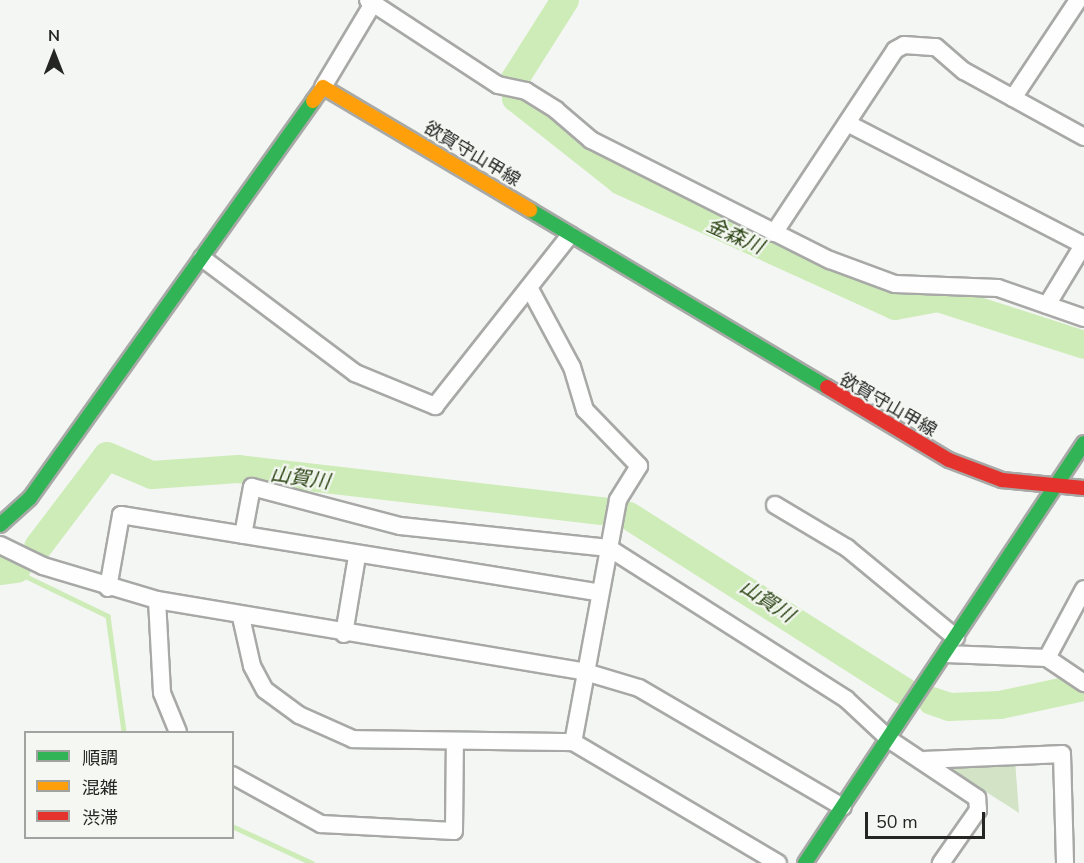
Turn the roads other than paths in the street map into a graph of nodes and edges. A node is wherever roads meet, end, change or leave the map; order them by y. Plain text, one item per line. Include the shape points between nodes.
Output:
1 (1078, 0) edge
2 (372, 1) edge
3 (323, 87) junction
4 (1013, 98) junction
5 (847, 123) junction
6 (1084, 137) edge
7 (774, 233) junction
8 (570, 235) junction
9 (1084, 244) edge
10 (202, 258) junction
11 (531, 291) junction
12 (1047, 305) junction
13 (1084, 318) edge
14 (1084, 443) edge
15 (1084, 488) edge
16 (1053, 489) junction
17 (775, 505) dead end
18 (0, 525) edge
19 (243, 536) junction
20 (0, 544) edge
21 (609, 548) junction
22 (357, 556) junction
23 (108, 588) junction
24 (1084, 589) edge
25 (600, 593) junction
26 (157, 600) junction
27 (241, 616) junction
28 (344, 634) junction
29 (956, 638) junction
30 (946, 654) junction
31 (1047, 658) junction
32 (582, 671) junction
33 (1084, 683) edge
34 (178, 731) edge
35 (890, 740) junction
36 (455, 741) junction
37 (573, 742) junction
38 (924, 760) junction
39 (234, 776) edge
40 (843, 807) junction
41 (778, 863) edge
42 (805, 863) edge
43 (941, 863) edge
44 (1065, 863) edge

1 - 4 street
2 - 3 street
2 - 7 street via 498,85 526,92 556,110 591,141
3 - 8 main road, 欲賀守山甲線
3 - 10 main road
4 - 5 street via 964,71 936,47 904,45
4 - 6 street
5 - 7 street
5 - 9 street
7 - 12 street via 895,284 998,288
8 - 11 street
8 - 16 main road, 欲賀守山甲線 via 948,460 980,476
9 - 12 street
10 - 11 street via 356,373 435,406
10 - 18 main road via 30,498
11 - 21 street via 572,366 585,410 639,466 618,500
12 - 13 street
14 - 16 main road
15 - 16 main road, 欲賀守山甲線
16 - 29 main road
17 - 29 street via 847,548
19 - 21 street via 252,487 400,526
19 - 22 street
19 - 23 street via 121,515
20 - 23 street
21 - 25 street
21 - 35 street via 846,699
22 - 25 street
22 - 28 street
23 - 26 street
24 - 31 street
25 - 32 street
26 - 27 street
26 - 34 street via 162,693
27 - 28 street
27 - 36 street via 252,666 264,690 299,715 354,739
28 - 32 street
29 - 30 main road
30 - 31 street
30 - 35 main road
31 - 33 street
32 - 37 street
32 - 40 street via 664,699
35 - 38 street
35 - 40 main road
36 - 37 street
36 - 39 street via 454,831 321,824
37 - 41 street
38 - 43 street via 977,798 978,810
38 - 44 street via 1062,753
40 - 42 main road

